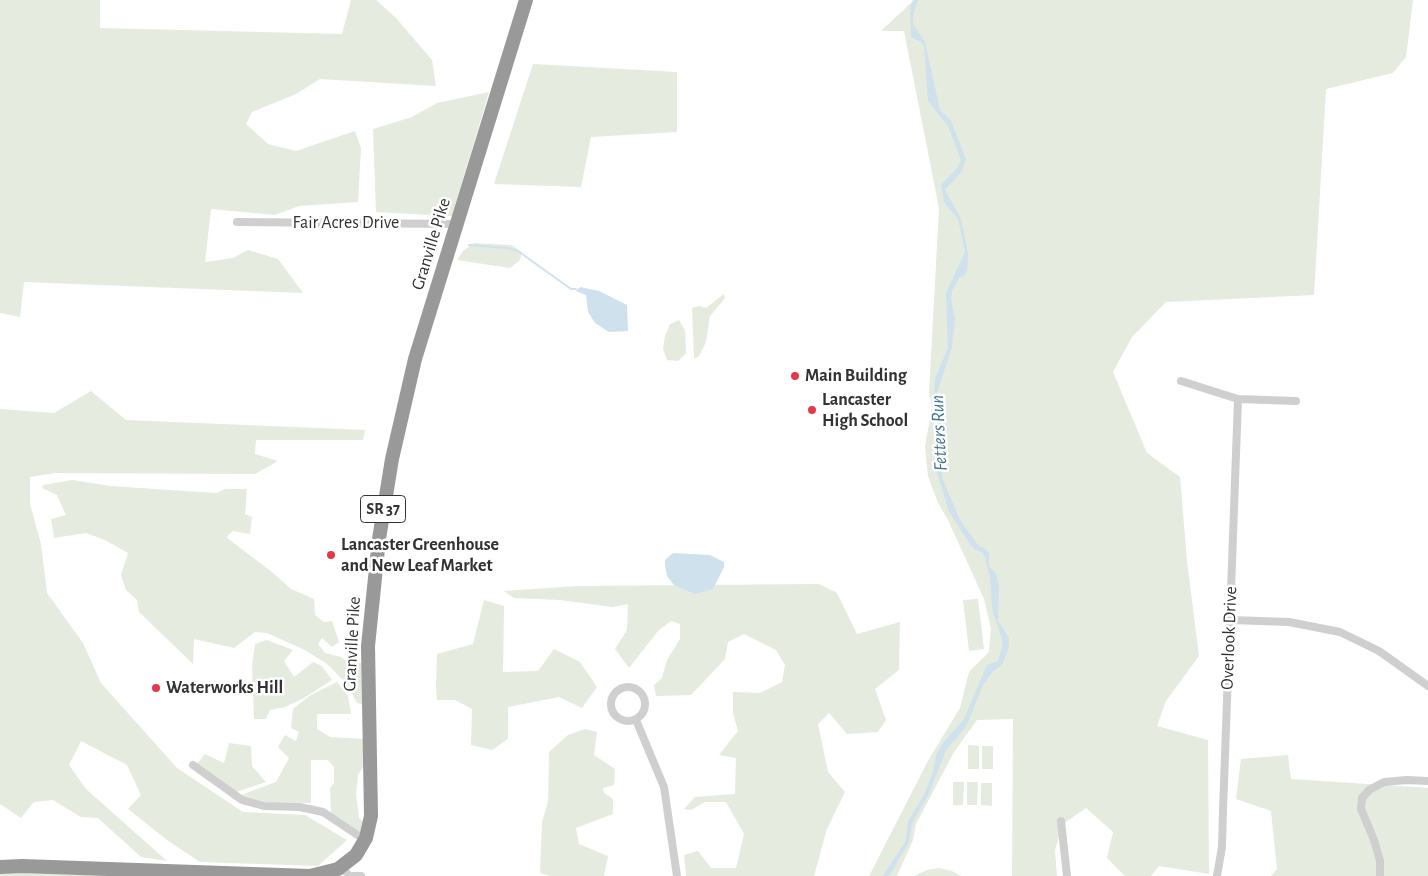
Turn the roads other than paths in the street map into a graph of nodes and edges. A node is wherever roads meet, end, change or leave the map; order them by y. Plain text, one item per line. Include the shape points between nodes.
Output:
1 (526, 0) edge
2 (237, 222) dead end
3 (455, 224) junction
4 (1182, 382) dead end
5 (1238, 399) junction
6 (1296, 401) dead end
7 (1231, 620) junction
8 (1428, 686) edge
9 (636, 720) junction
10 (193, 765) dead end
11 (1428, 781) edge
12 (1061, 821) dead end
13 (365, 840) junction
14 (0, 867) edge
15 (342, 867) junction
16 (361, 876) edge
17 (677, 876) edge
18 (1067, 876) edge
19 (1217, 876) edge
20 (1380, 876) edge

1 - 3 highway, Granville Pike / SR 37 via 477,164
2 - 3 street, Fair Acres Drive
3 - 13 highway, Granville Pike / SR 37 via 407,388 378,539 368,654 371,816
4 - 5 street
5 - 6 street
5 - 7 street, Overlook Drive
7 - 8 street via 1289,622 1340,632 1379,651
7 - 19 street, Overlook Drive via 1222,834
9 - 9 street via 645,709 644,696 633,687 620,688 611,699 612,712 623,721
9 - 17 street via 664,787
10 - 13 street via 242,800 264,806 317,810
11 - 20 street via 1384,782 1362,798 1361,809 1374,840
12 - 18 street
13 - 15 highway, Granville Pike / SR 37 via 356,855
14 - 15 highway, Granville Pike / SR 37 via 310,876
15 - 16 street via 348,876

